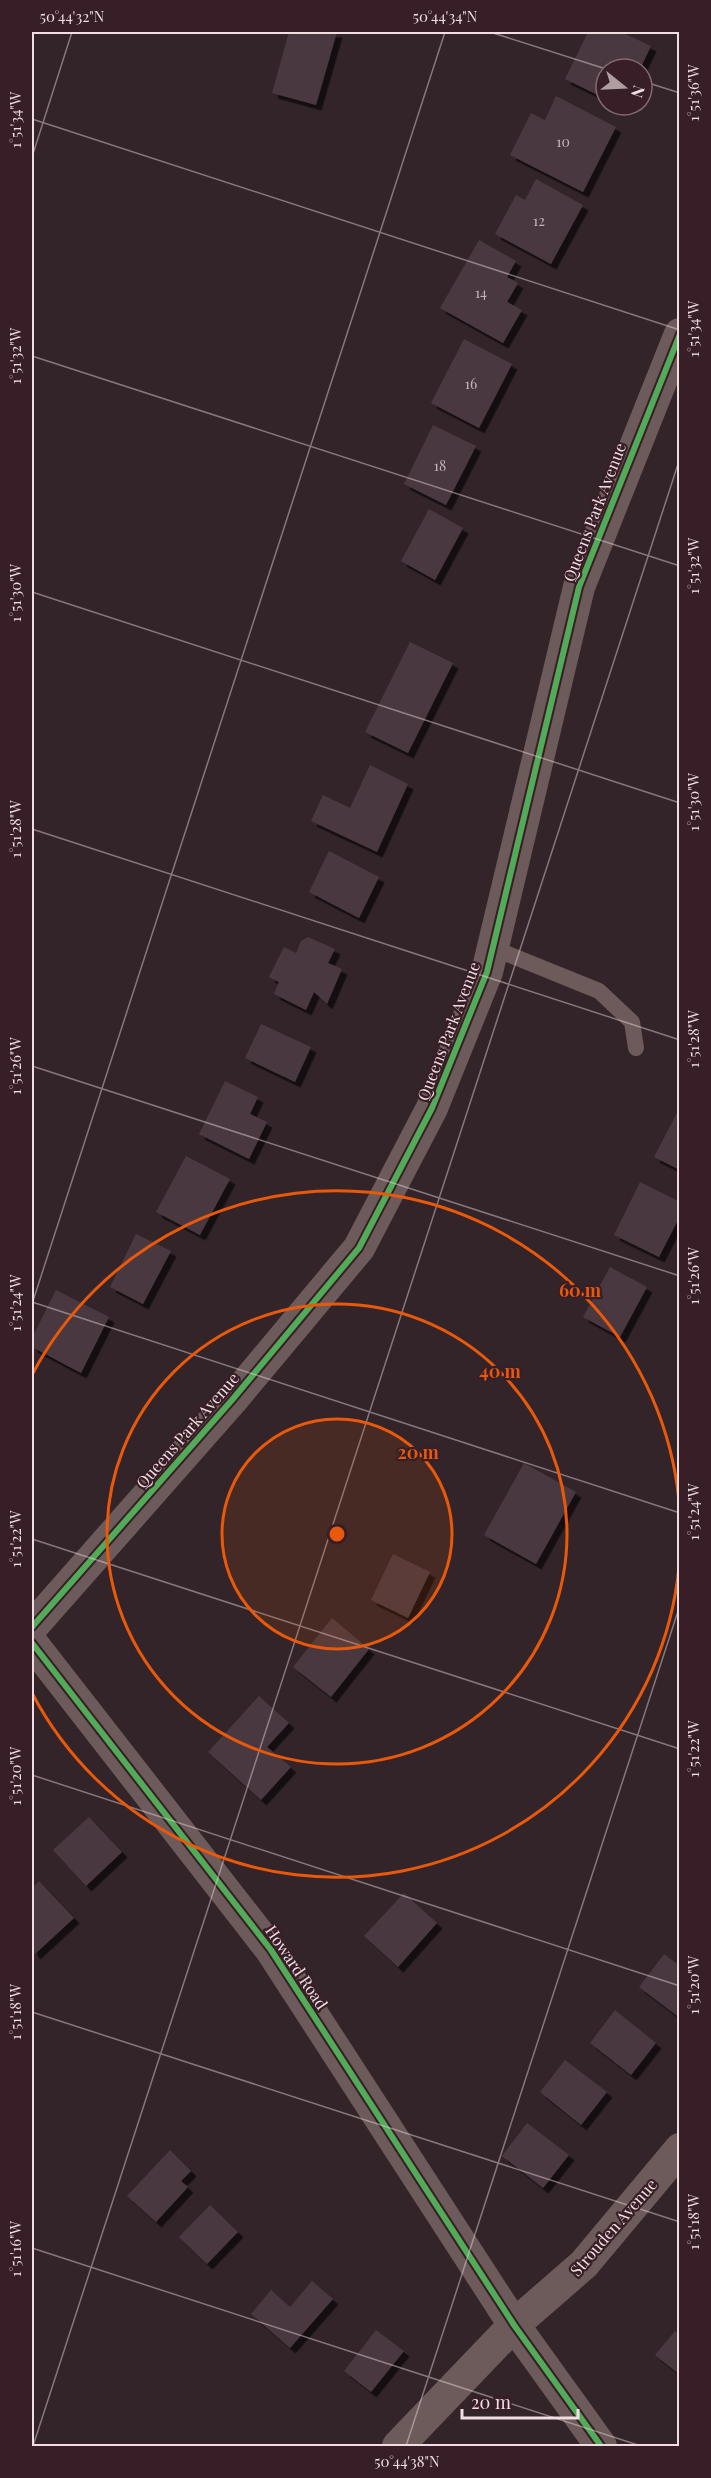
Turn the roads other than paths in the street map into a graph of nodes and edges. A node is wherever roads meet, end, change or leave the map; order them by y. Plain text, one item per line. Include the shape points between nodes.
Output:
1 (680, 334) edge
2 (493, 948) junction
3 (636, 1048) dead end
4 (32, 1627) edge
5 (32, 1643) edge
6 (680, 2149) edge
7 (514, 2325) junction
8 (398, 2446) edge
9 (601, 2446) edge

1 - 2 street, Queens Park Avenue via 579,587
2 - 3 lane via 599,991 632,1022
2 - 4 street, Queens Park Avenue via 432,1108 359,1248 232,1400
5 - 7 street, Howard Road via 271,1950
6 - 7 street, Strouden Avenue via 584,2264
7 - 8 street, Strouden Avenue
7 - 9 street, Howard Road

